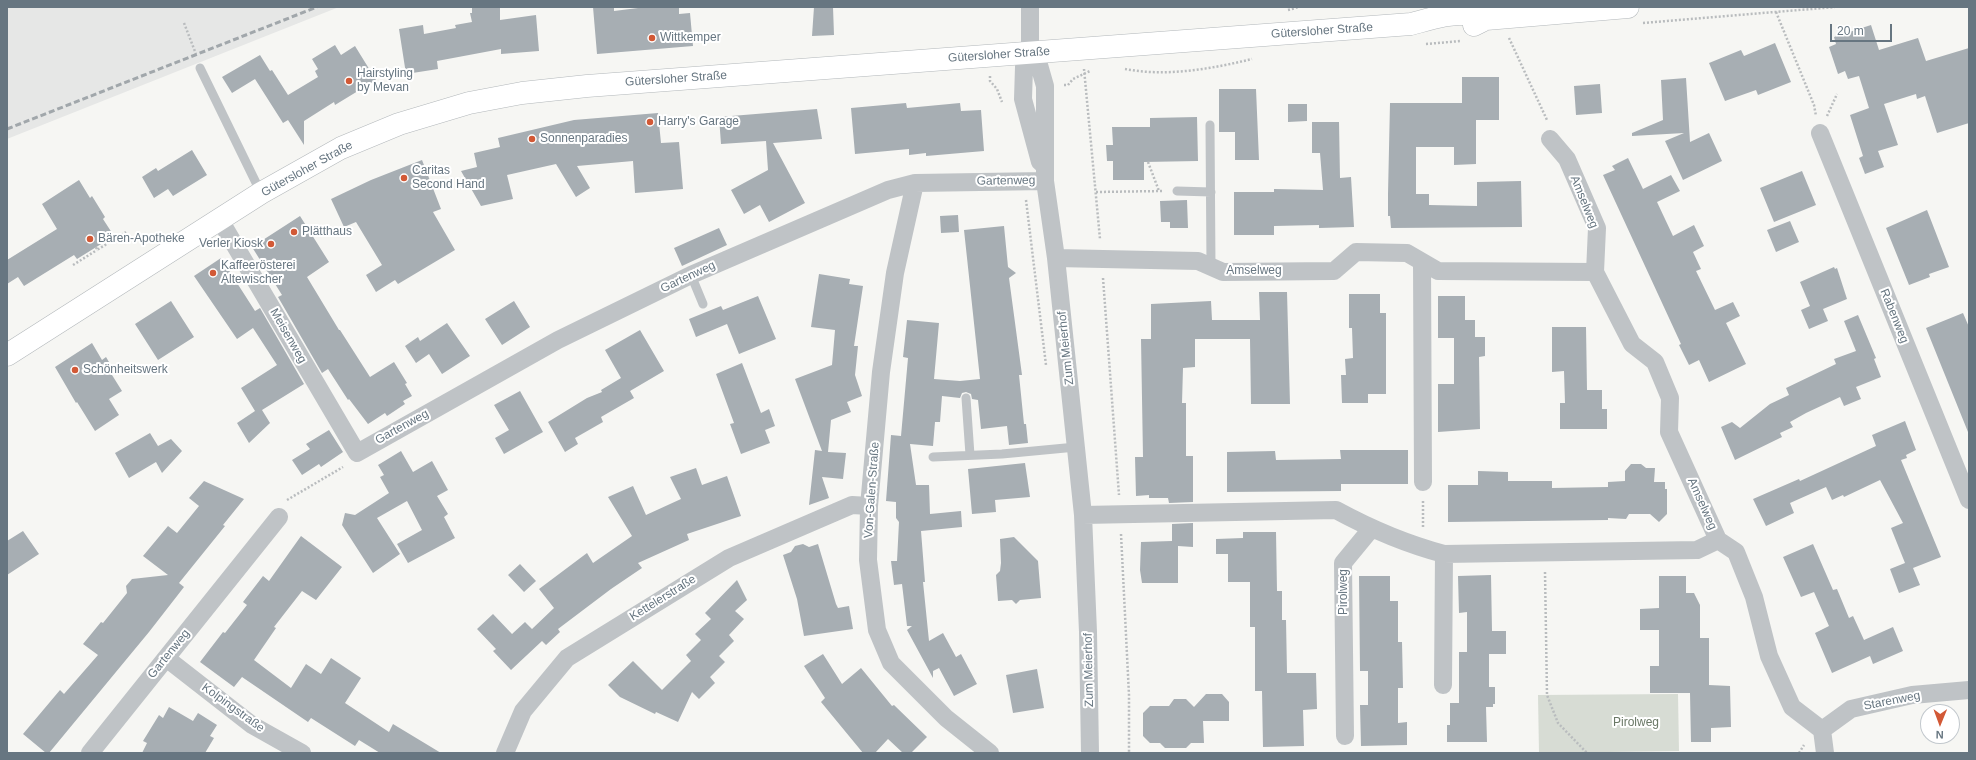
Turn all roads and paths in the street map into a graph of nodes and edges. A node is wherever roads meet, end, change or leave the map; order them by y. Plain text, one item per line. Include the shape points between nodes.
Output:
1 (1030, 7) edge
2 (1835, 7) edge
3 (1776, 12) junction
4 (1632, 15) edge
5 (1497, 19) edge
6 (184, 23) dead end
7 (1030, 53) junction
8 (200, 68) joint
9 (989, 73) dead end
10 (984, 80) dead end
11 (990, 81) junction
12 (1062, 85) dead end
13 (1004, 88) dead end
14 (997, 89) junction
15 (1837, 94) dead end
16 (1003, 103) dead end
17 (1210, 124) dead end
18 (1820, 133) junction
19 (1550, 139) joint
20 (1148, 162) dead end
21 (1023, 181) junction
22 (1045, 181) junction
23 (915, 183) junction
24 (1159, 191) junction
25 (1177, 191) joint
26 (1096, 192) junction
27 (1211, 192) junction
28 (262, 193) junction
29 (220, 220) junction
30 (126, 232) dead end
31 (1056, 258) junction
32 (1102, 259) junction
33 (1422, 262) junction
34 (73, 265) dead end
35 (1211, 267) junction
36 (1594, 272) junction
37 (690, 274) junction
38 (703, 304) dead end
39 (7, 355) edge
40 (1046, 366) dead end
41 (966, 398) dead end
42 (1076, 446) junction
43 (357, 453) junction
44 (970, 455) junction
45 (933, 457) dead end
46 (1423, 482) joint
47 (1969, 500) edge
48 (868, 506) junction
49 (1120, 514) junction
50 (1083, 515) junction
51 (279, 517) joint
52 (1371, 529) junction
53 (1718, 540) junction
54 (1423, 548) junction
55 (1545, 553) junction
56 (1444, 554) junction
57 (166, 658) junction
58 (1443, 685) dead end
59 (1969, 690) edge
60 (1822, 730) junction
61 (1345, 736) dead end
62 (90, 753) edge
63 (302, 753) edge
64 (505, 753) edge
65 (990, 753) edge
66 (1090, 753) edge
67 (1129, 753) edge
68 (1587, 753) edge
69 (1825, 753) edge

1 - 7 street
2 - 3 path
3 - 4 path
3 - 18 path via 1814,105
4 - 5 main road, Gütersloher Straße
5 - 7 main road, Gütersloher Straße via 1473,25 1446,27 1411,24
5 - 19 path via 1547,116
6 - 8 path
7 - 22 street, Zum Meierhof via 1039,65 1045,86
7 - 28 main road, Gütersloher Straße via 522,93 469,103 399,124 341,148
8 - 28 lane
9 - 11 path
10 - 11 path
11 - 14 path
12 - 26 path via 1085,73
13 - 14 path
14 - 16 path
15 - 18 path
17 - 27 lane
18 - 47 street, Rabenweg
19 - 36 street, Amselweg via 1567,158 1597,228
20 - 24 path
21 - 22 street, Gartenweg
21 - 23 street, Gartenweg
21 - 40 path
22 - 31 street, Zum Meierhof
23 - 37 street, Gartenweg via 888,190
23 - 48 street, Von-Galen-Straße via 895,273 881,372
24 - 25 path
24 - 26 path
25 - 27 lane
26 - 32 path
27 - 35 lane
28 - 29 main road, Gütersloher Straße
29 - 39 main road, Gütersloher Straße
29 - 43 street, Meisenweg
30 - 34 path via 96,248
31 - 32 street, Amselweg
31 - 42 street, Zum Meierhof
32 - 35 street, Amselweg via 1198,262
32 - 49 path
33 - 35 street, Amselweg via 1407,253 1356,252 1334,271 1223,272
33 - 36 street, Amselweg via 1438,271
33 - 46 street
36 - 53 street, Amselweg via 1632,344 1655,362 1670,398 1669,432
37 - 38 lane
37 - 43 street, Gartenweg via 558,340
41 - 44 lane
42 - 44 lane
42 - 50 street, Zum Meierhof
43 - 51 path via 354,460 279,505
44 - 45 lane
46 - 54 path
48 - 64 street, Kettelerstraße via 852,505 729,558 567,658 523,711
48 - 65 street, Von-Galen-Straße via 868,560 877,630 890,663 946,718
49 - 50 street
49 - 52 street via 1336,510
49 - 67 path via 1127,632
50 - 66 street, Zum Meierhof
51 - 57 street, Gartenweg
52 - 54 street
52 - 61 street, Pirolweg via 1343,563
53 - 55 street via 1697,550
53 - 60 street, Amselweg via 1736,552 1754,597 1769,656 1792,707
54 - 56 street
55 - 56 street
55 - 68 path via 1547,695 1558,723
56 - 58 street
57 - 62 street, Gartenweg
57 - 63 street, Kolpingstraße via 252,725
59 - 60 street, Starenweg via 1912,695 1851,709
60 - 69 street

